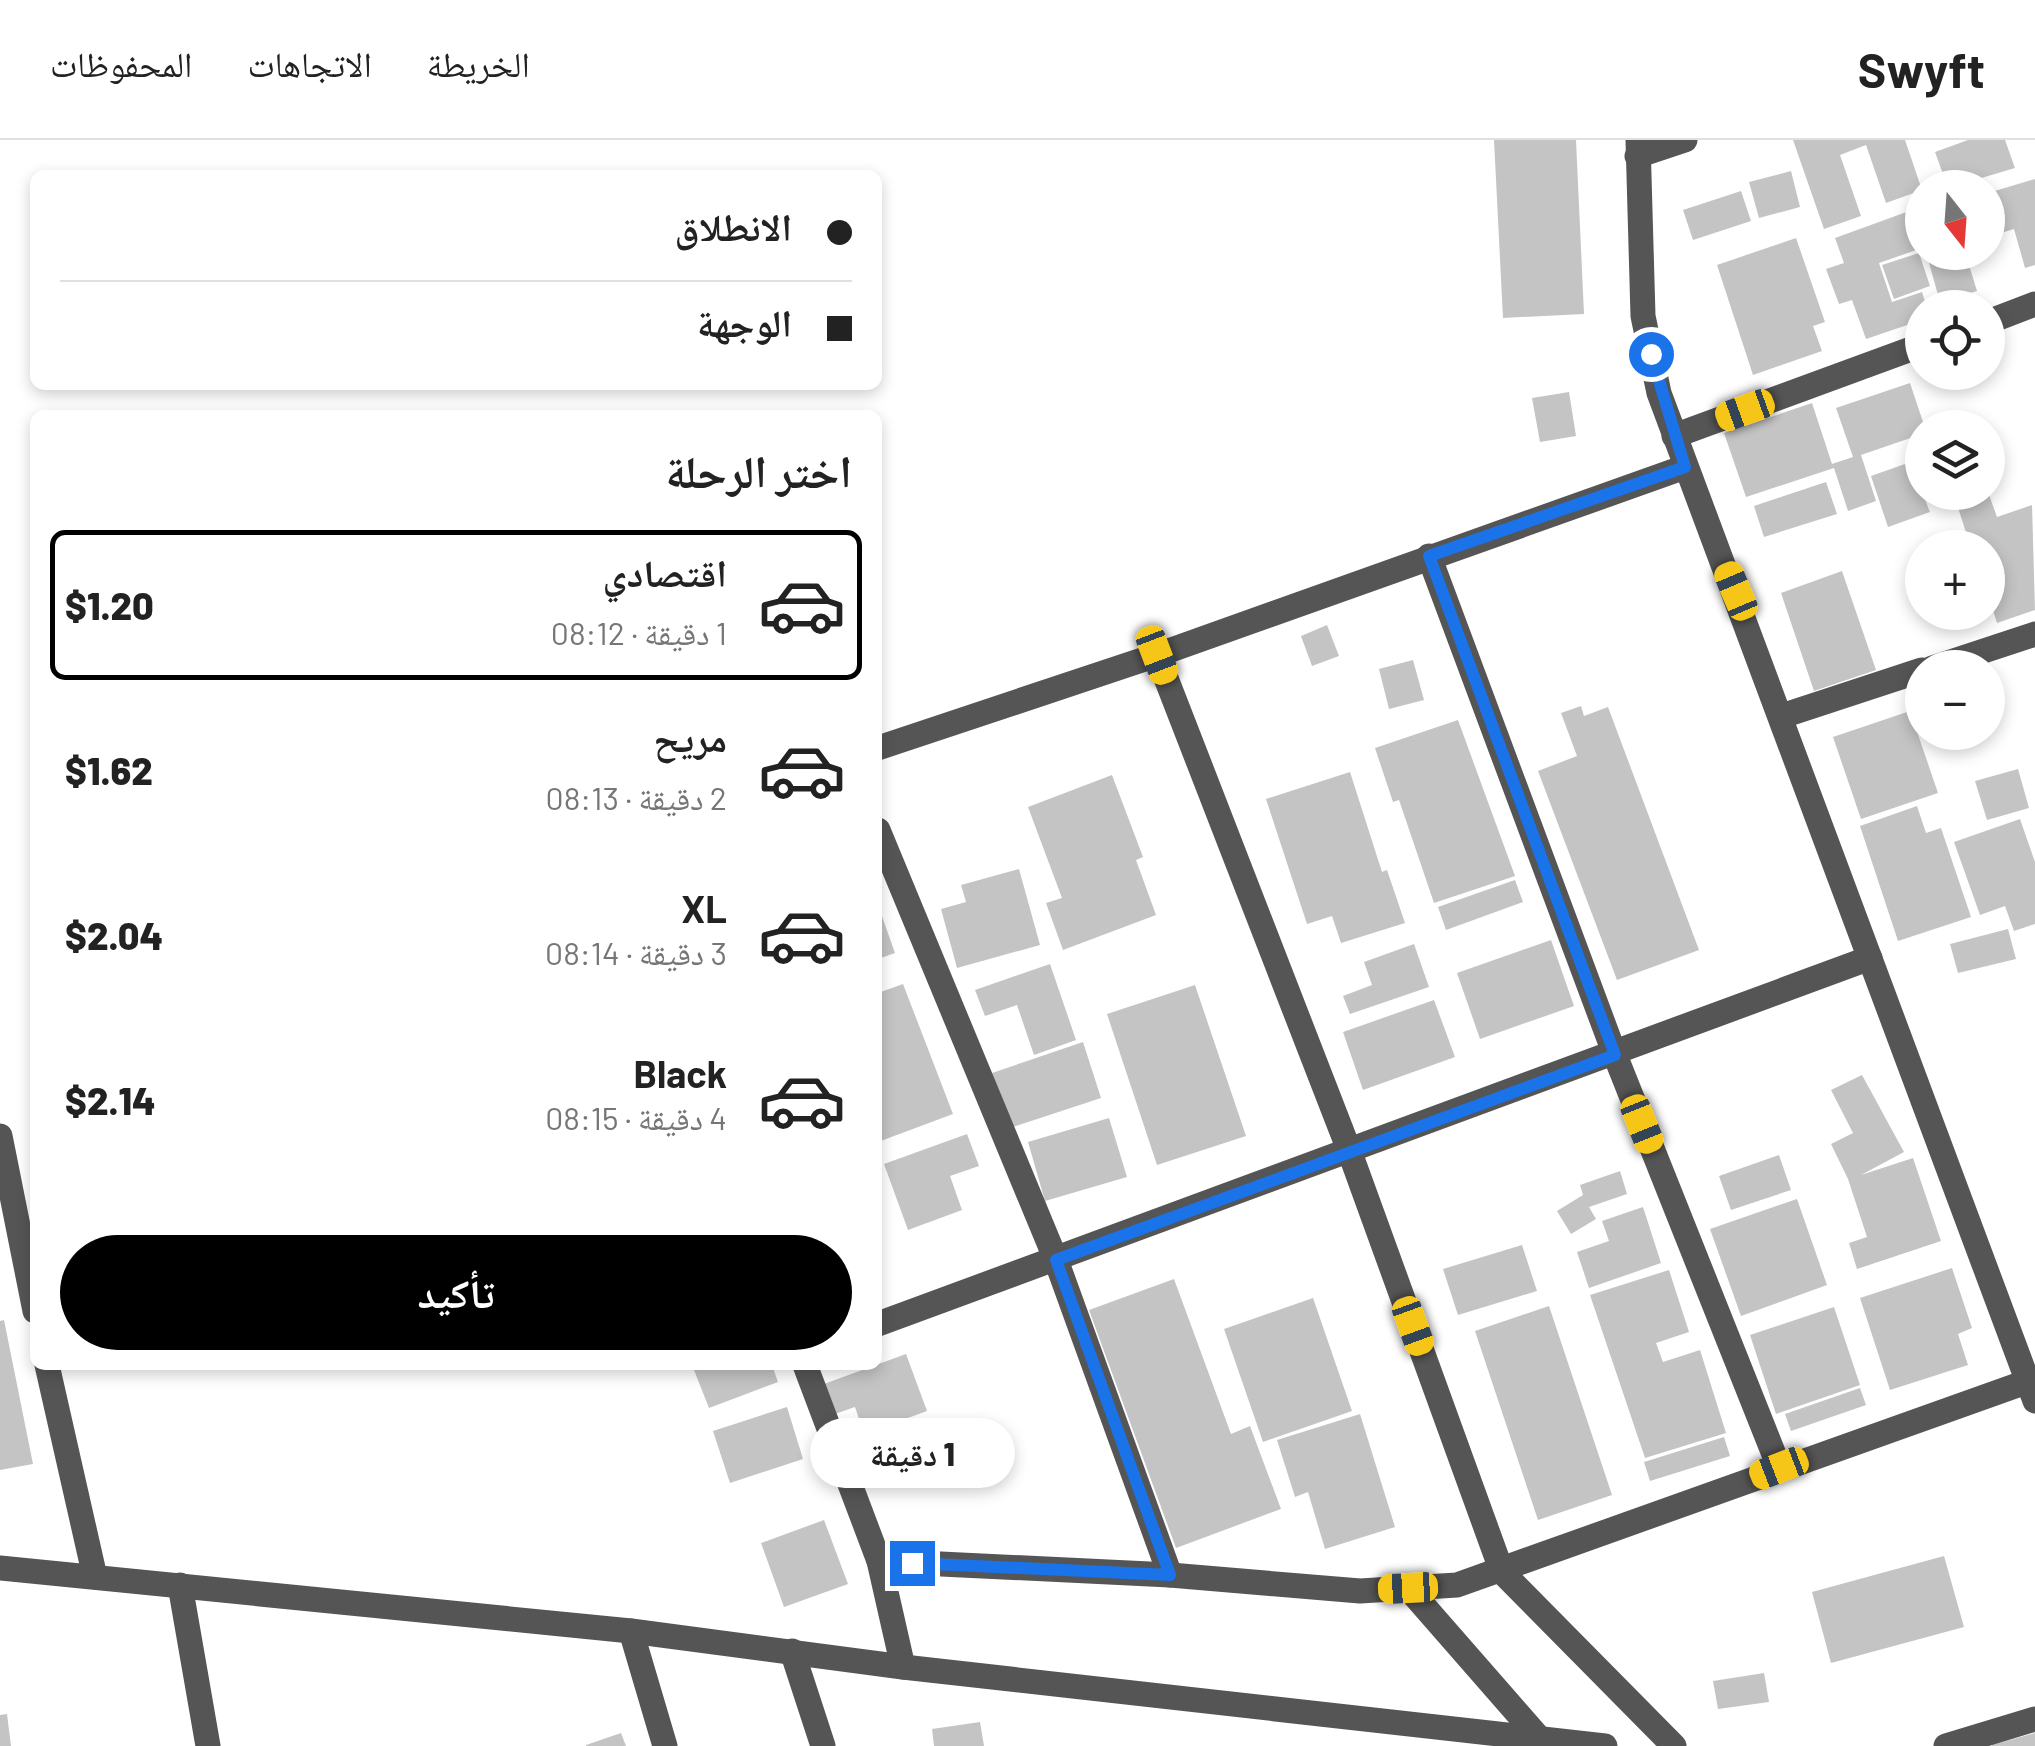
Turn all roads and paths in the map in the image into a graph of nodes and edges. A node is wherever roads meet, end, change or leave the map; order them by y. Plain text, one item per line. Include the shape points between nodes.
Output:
1 (1685, 140) edge
2 (1637, 148) edge
3 (2035, 304) edge
4 (2005, 315) edge
5 (1905, 352) edge
6 (1674, 436) junction
7 (1685, 467) junction
8 (1429, 556) junction
9 (2035, 634) edge
10 (1987, 650) edge
11 (1157, 655) junction
12 (1905, 676) edge
13 (1782, 716) junction
14 (882, 747) edge
15 (882, 840) edge
16 (1870, 958) junction
17 (1615, 1055) junction
18 (0, 1136) edge
19 (1349, 1150) junction
20 (1056, 1260) junction
21 (30, 1286) edge
22 (882, 1323) edge
23 (48, 1370) edge
24 (807, 1370) edge
25 (2032, 1391) edge
26 (1779, 1468) junction
27 (880, 1561) junction
28 (0, 1568) edge
29 (1502, 1572) junction
30 (1170, 1575) junction
31 (95, 1577) junction
32 (180, 1585) junction
33 (1408, 1588) junction
34 (631, 1631) junction
35 (792, 1651) junction
36 (903, 1668) junction
37 (2035, 1718) edge
38 (1412, 1736) edge
39 (1540, 1739) junction
40 (208, 1746) edge
41 (665, 1746) edge
42 (824, 1746) edge
43 (1605, 1746) edge
44 (1674, 1746) edge
45 (1946, 1746) edge

1 - 2 street
2 - 6 street via 1643,316
3 - 4 street
5 - 6 street
6 - 7 street
7 - 8 street
7 - 13 street
8 - 11 street
8 - 17 street
9 - 10 street
11 - 14 street
11 - 19 street
12 - 13 street
13 - 16 street
15 - 20 street
16 - 17 street
16 - 25 street
17 - 19 street
17 - 26 street
18 - 21 street
19 - 20 street
19 - 29 street
20 - 22 street
20 - 30 street
23 - 31 street
24 - 27 street
25 - 26 street
26 - 29 street
27 - 30 street
27 - 36 street
28 - 31 street
29 - 33 street via 1457,1585
29 - 44 street
30 - 33 street
31 - 32 street
32 - 34 street
32 - 40 street
33 - 39 street
34 - 35 street
34 - 41 street
35 - 36 street
35 - 42 street
36 - 38 street
37 - 45 street
38 - 39 street
39 - 43 street

